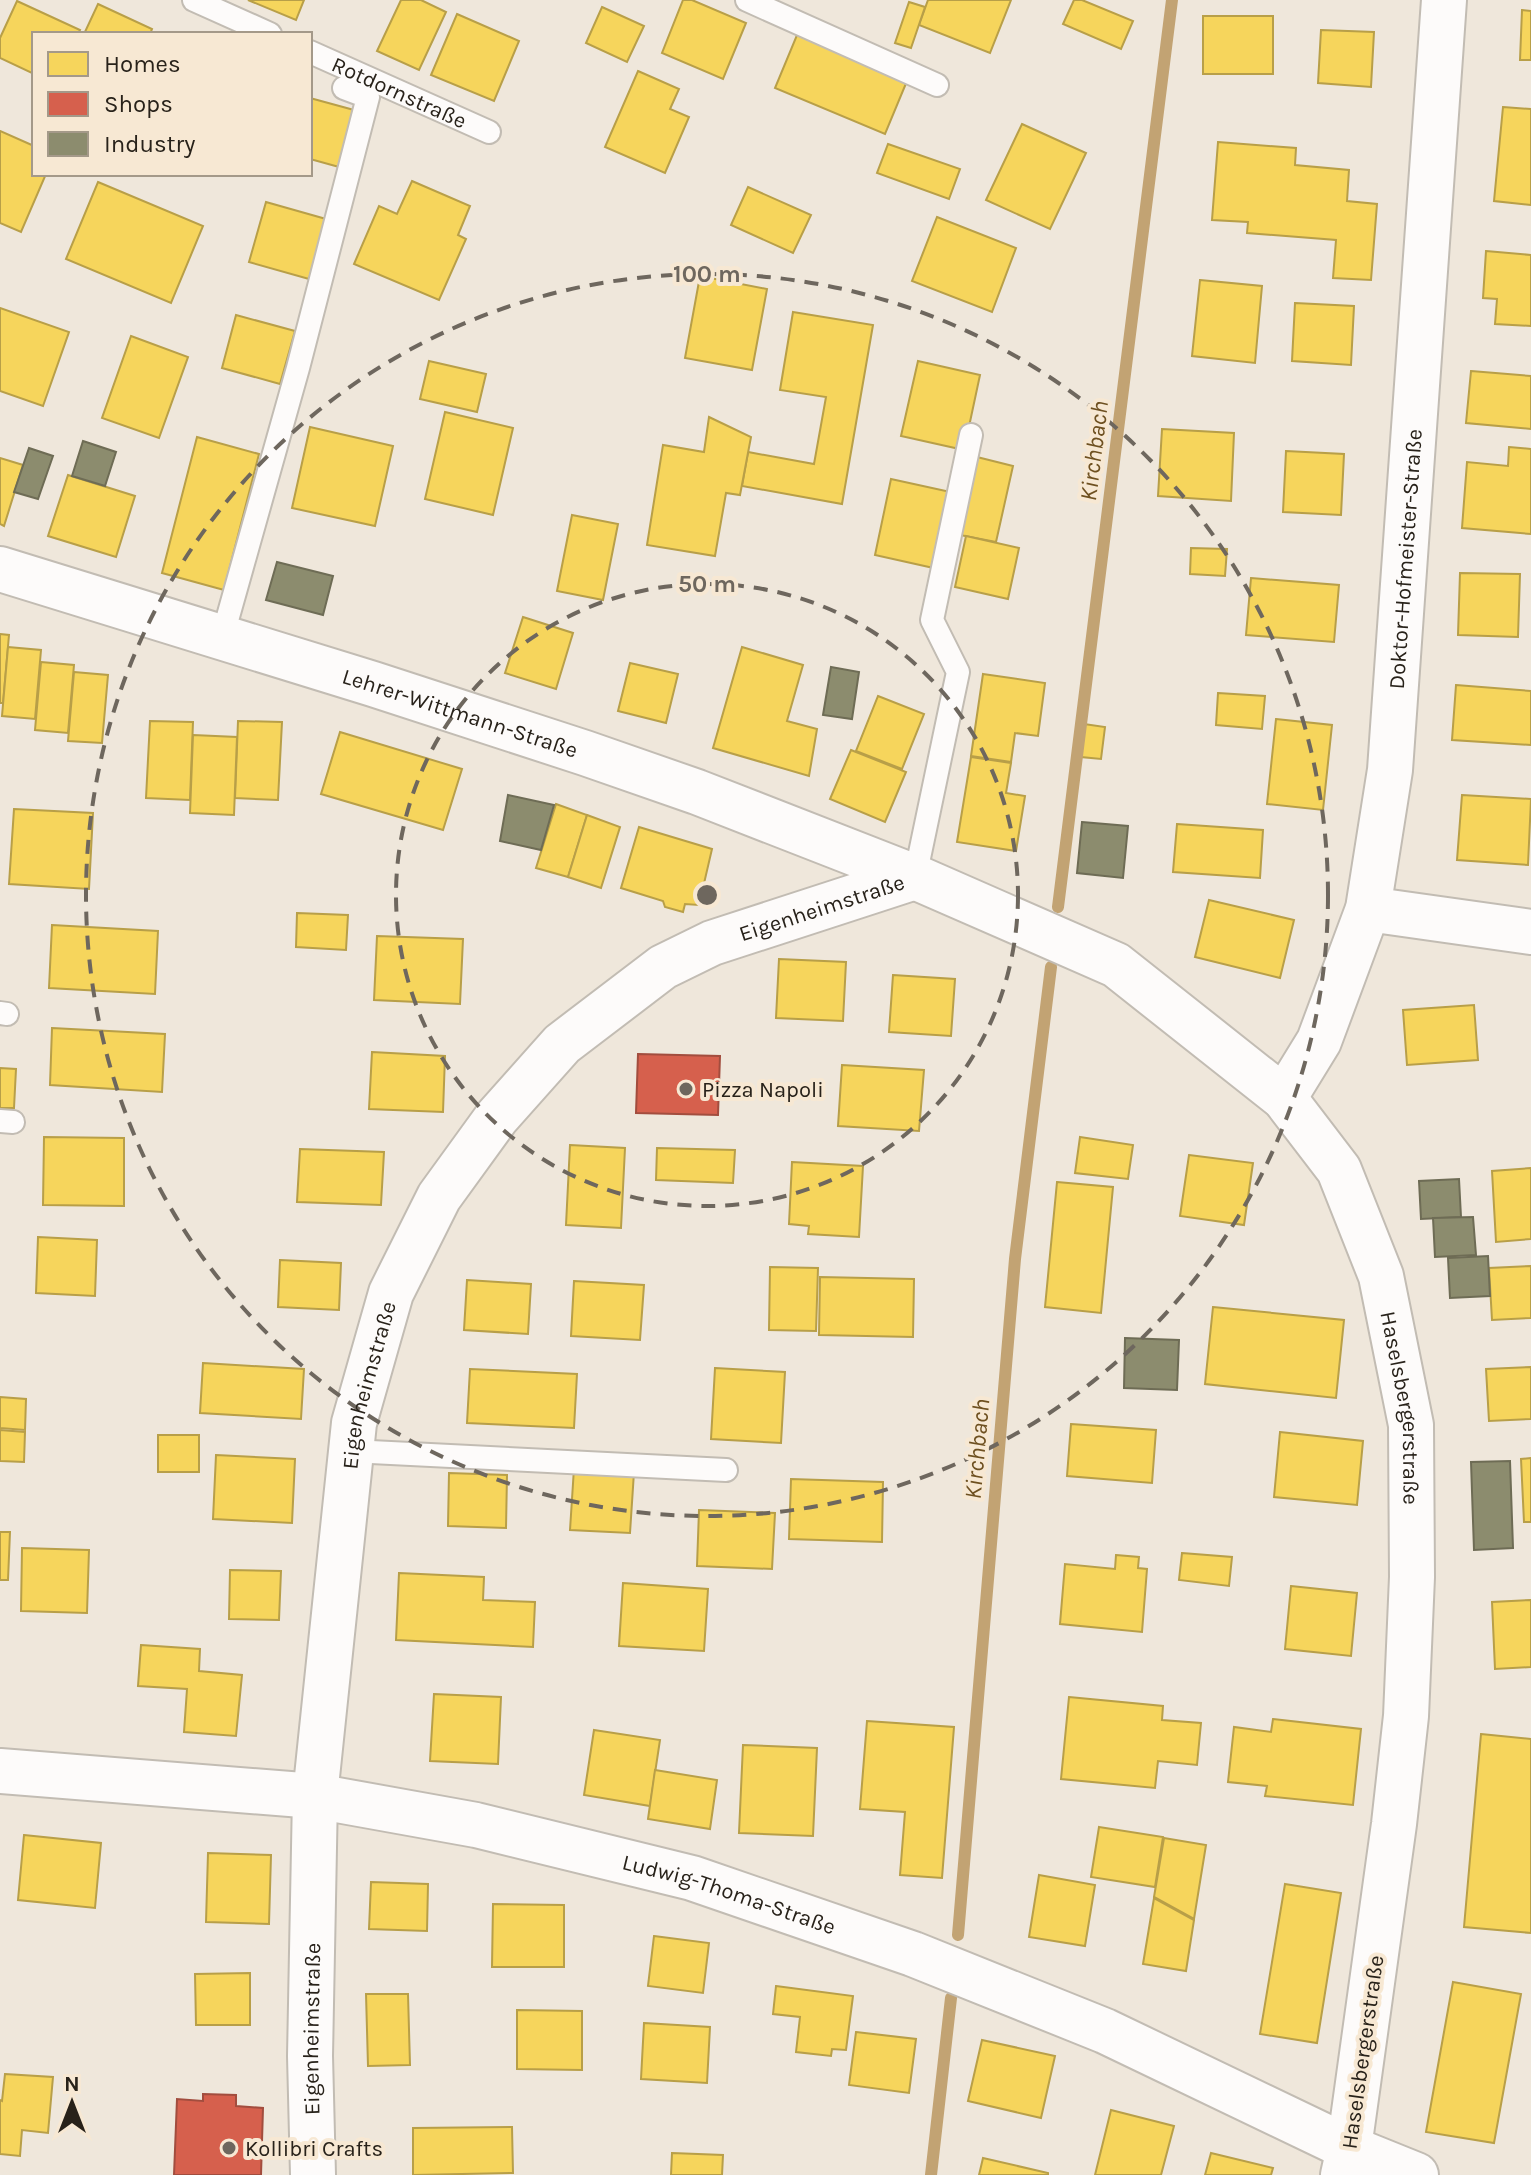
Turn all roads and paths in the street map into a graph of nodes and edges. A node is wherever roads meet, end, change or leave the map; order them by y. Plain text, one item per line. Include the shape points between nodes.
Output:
1 (194, 0) edge
2 (747, 0) edge
3 (1444, 0) edge
4 (266, 32) edge
5 (312, 53) edge
6 (937, 85) dead end
7 (344, 88) dead end
8 (489, 132) dead end
9 (971, 435) dead end
10 (0, 569) edge
11 (222, 638) junction
12 (915, 877) junction
13 (1368, 909) junction
14 (1531, 932) edge
15 (1284, 1098) junction
16 (351, 1451) junction
17 (726, 1470) dead end
18 (0, 1771) edge
19 (315, 1796) junction
20 (1346, 2162) edge
21 (313, 2175) edge
22 (1416, 2175) edge

1 - 4 lane
2 - 6 lane
3 - 13 street, Doktor-Hofmeister-Straße via 1390,770
5 - 8 lane, Rotdornstraße
7 - 11 lane via 368,97
9 - 12 lane via 932,620 958,672
10 - 11 street, Lehrer-Wittmann-Straße
11 - 12 street, Lehrer-Wittmann-Straße via 599,758
12 - 15 street, Haselsbergerstraße via 1116,965
12 - 16 street, Eigenheimstraße via 712,943 663,967 562,1044 497,1117 427,1218 391,1293
13 - 14 street
13 - 15 street, Doktor-Hofmeister-Straße via 1319,1041
15 - 20 street, Haselsbergerstraße via 1339,1170 1381,1276 1411,1425 1406,1716
16 - 17 lane
16 - 19 street, Eigenheimstraße
18 - 19 street, Ludwig-Thoma-Straße
19 - 20 street, Ludwig-Thoma-Straße via 476,1825 707,1883 913,1954 1105,2031
19 - 21 street, Eigenheimstraße
20 - 22 street, Ludwig-Thoma-Straße

